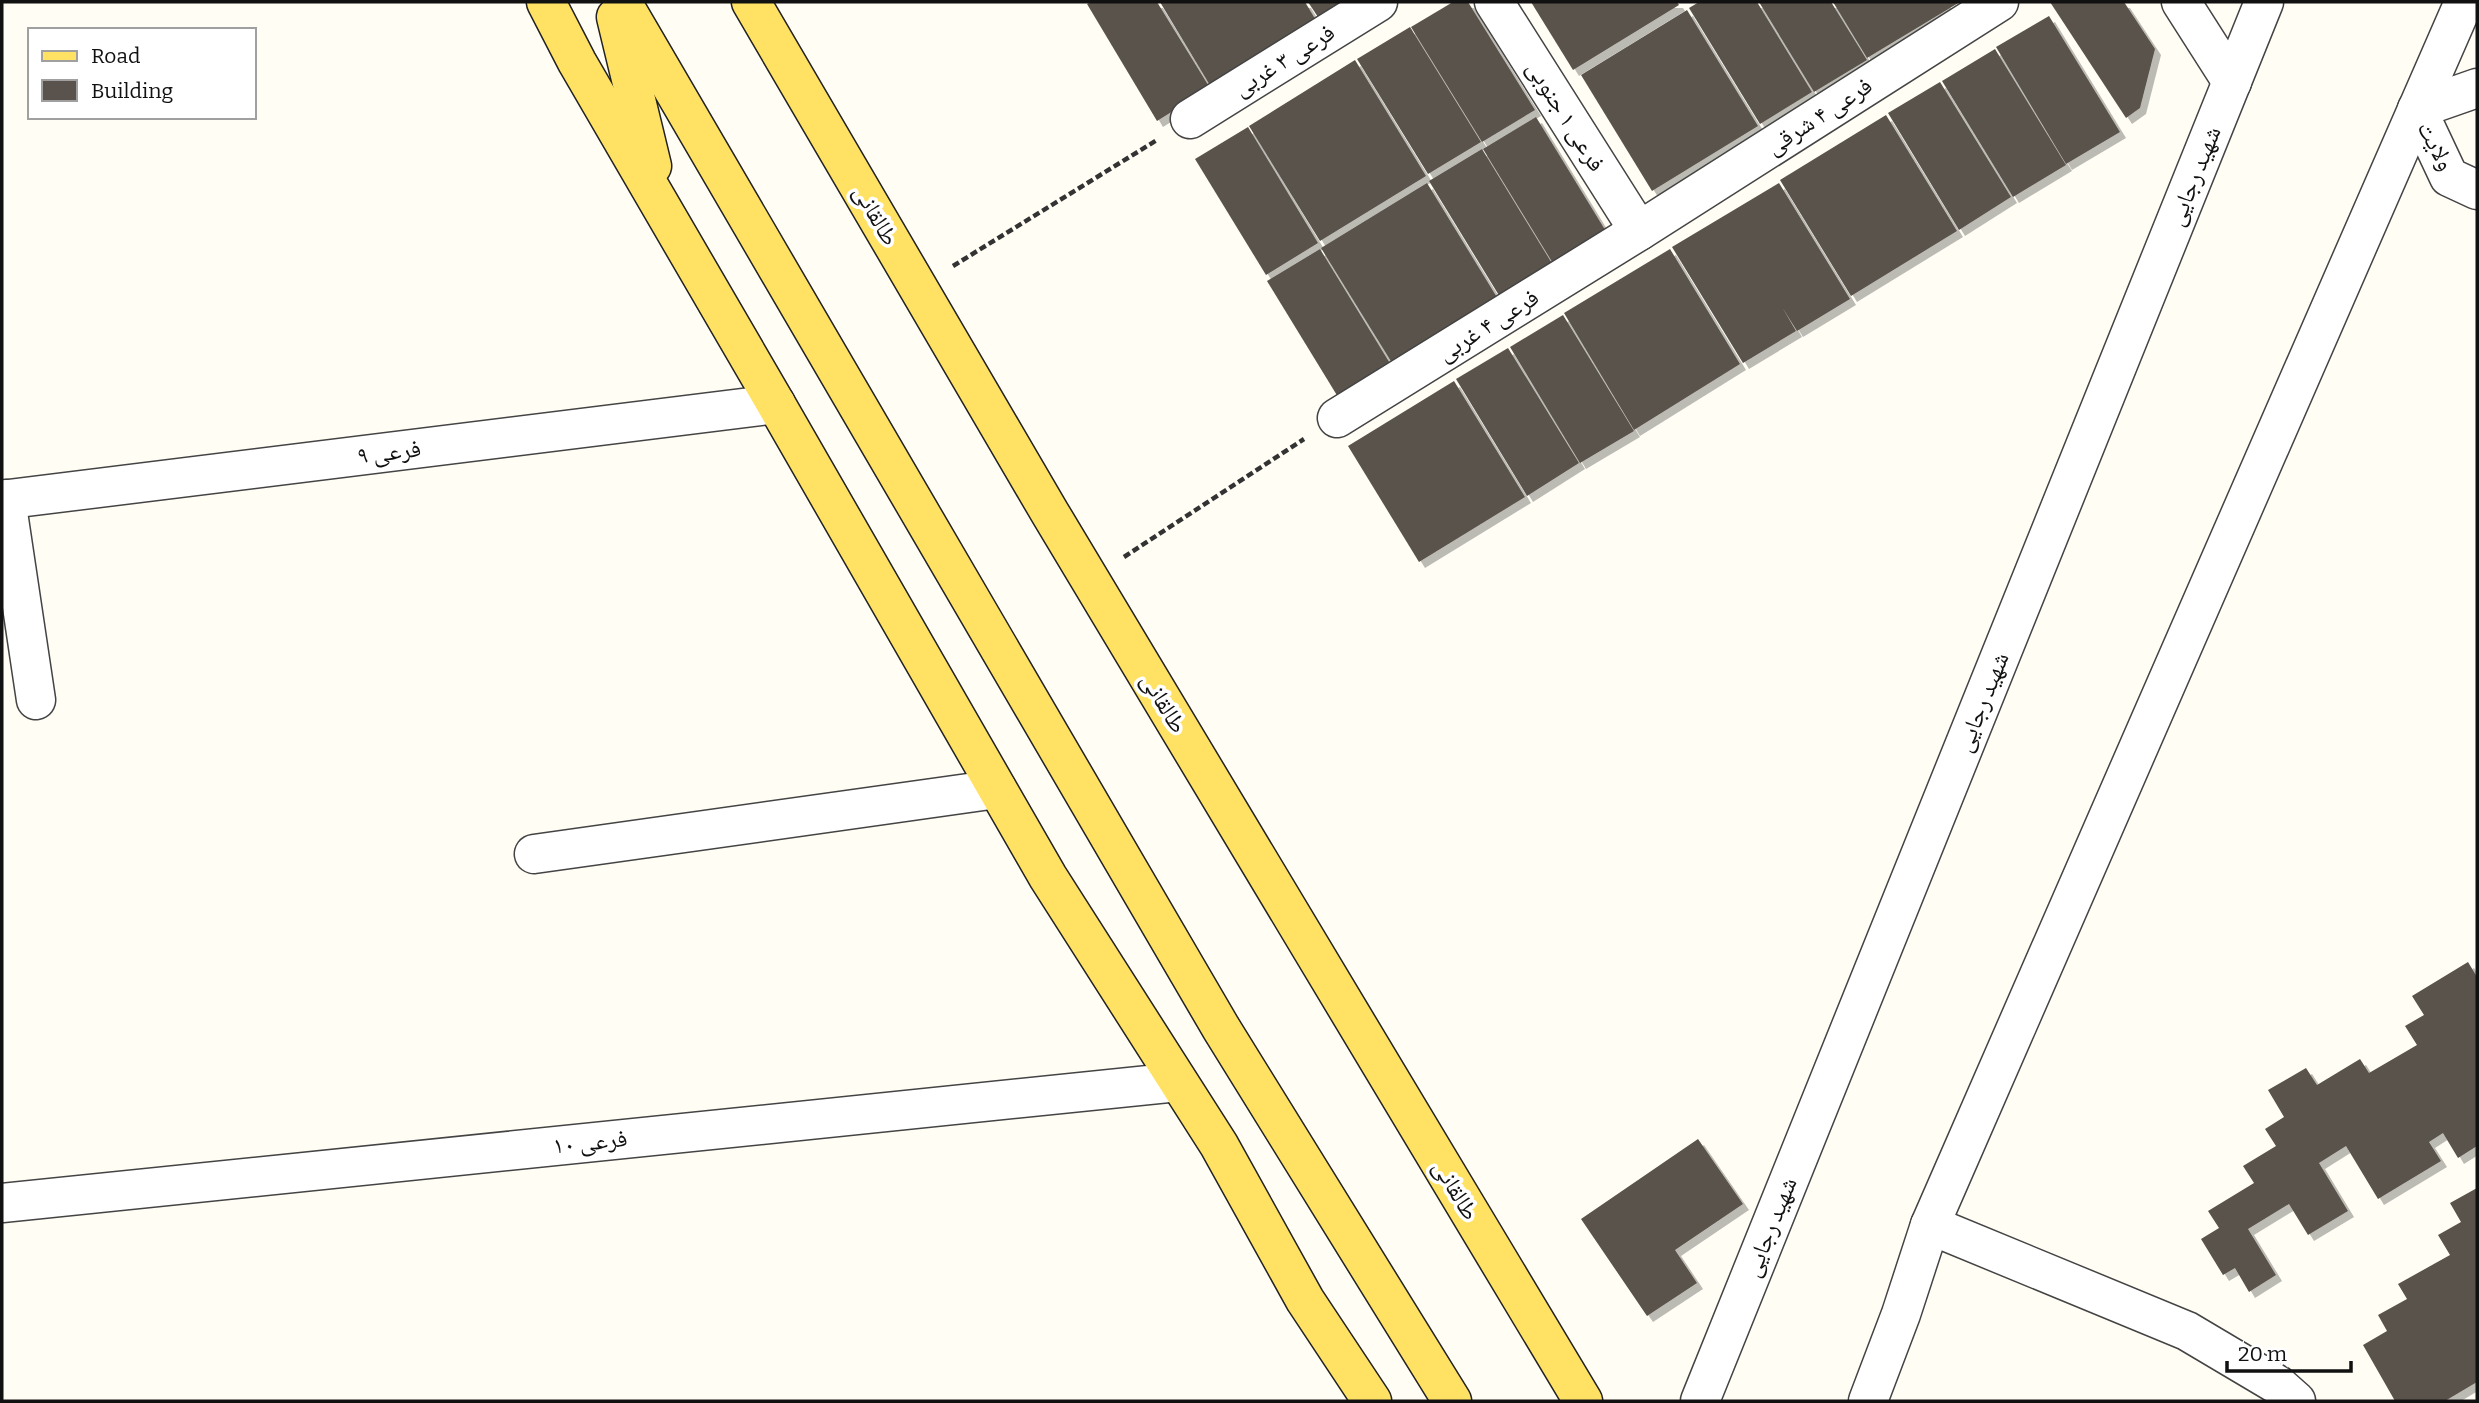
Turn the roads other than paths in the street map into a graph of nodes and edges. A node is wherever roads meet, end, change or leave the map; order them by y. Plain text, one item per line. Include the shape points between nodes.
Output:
1 (546, 2) edge
2 (612, 2) edge
3 (622, 2) edge
4 (751, 2) edge
5 (1378, 2) edge
6 (1494, 2) edge
7 (1999, 2) edge
8 (2181, 2) edge
9 (2264, 2) edge
10 (2464, 2) edge
11 (2232, 82) junction
12 (2477, 88) edge
13 (2417, 109) junction
14 (1190, 119) road end
15 (2477, 190) edge
16 (662, 206) junction
17 (1639, 231) junction
18 (776, 404) junction
19 (1337, 418) road end
20 (4, 500) edge
21 (36, 699) dead end
22 (998, 789) junction
23 (534, 854) dead end
24 (1178, 1082) junction
25 (2, 1203) edge
26 (1930, 1225) junction
27 (1372, 1401) edge
28 (1452, 1401) edge
29 (1583, 1401) edge
30 (1700, 1401) edge
31 (1868, 1401) edge
32 (2296, 1401) edge

1 - 16 main road
2 - 16 main road
3 - 28 main road via 1221,1028
4 - 29 main road, طالقانی via 1089,579
5 - 14 street, فرعی ۳ غربی
6 - 17 street, فرعی ۱ جنوبی
7 - 17 street, فرعی ۴ شرقی
8 - 11 street
9 - 11 street, شهید رجایی
10 - 13 street
11 - 30 street, شهید رجایی
12 - 13 street, ولایت
13 - 15 street, ولایت via 2449,177
13 - 26 street
16 - 18 main road
17 - 19 street, فرعی ۴ غربی
18 - 20 street, فرعی ۹
18 - 22 main road
20 - 21 street
22 - 23 street
22 - 24 main road via 1063,902
24 - 25 street, فرعی ۱۰
24 - 27 main road via 1219,1145 1305,1300
26 - 31 street
26 - 32 street via 2187,1331 2278,1385

